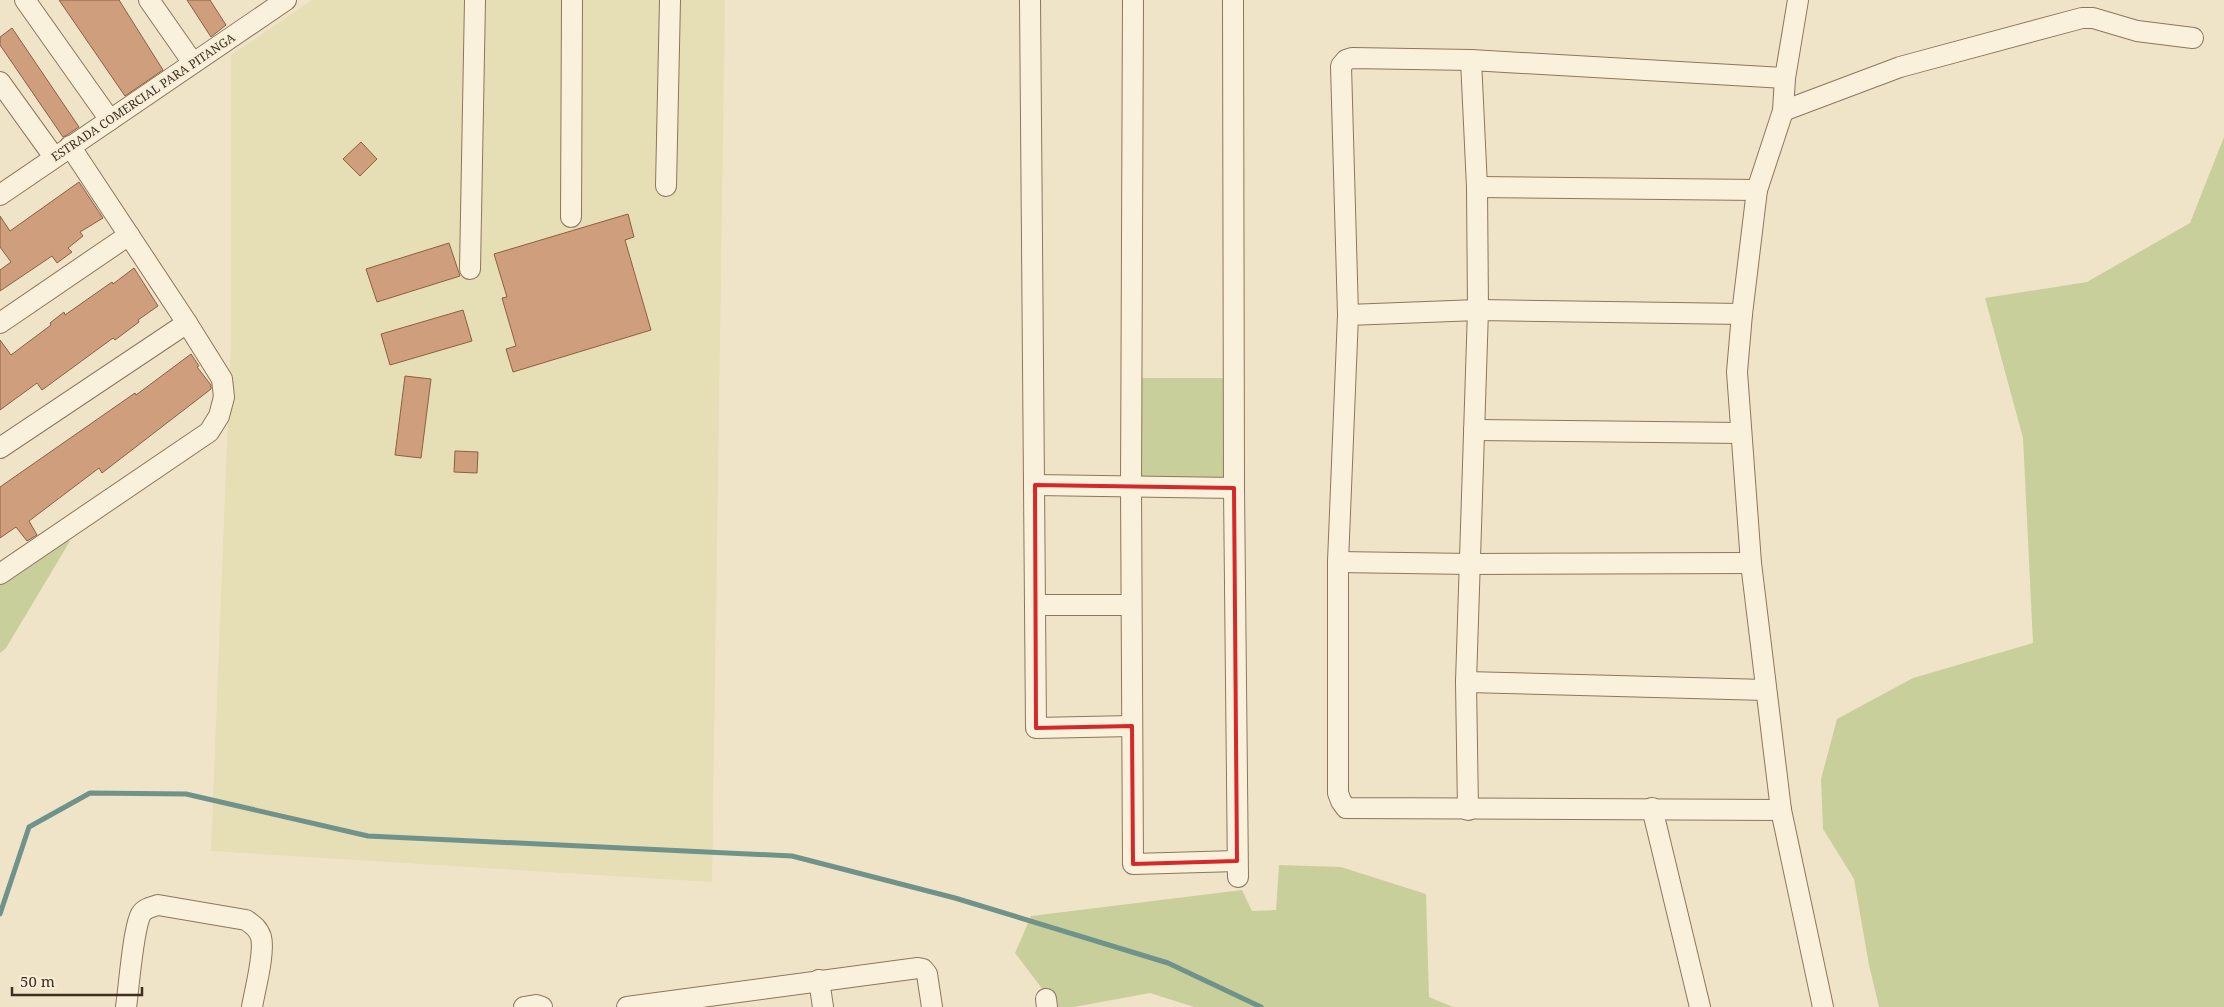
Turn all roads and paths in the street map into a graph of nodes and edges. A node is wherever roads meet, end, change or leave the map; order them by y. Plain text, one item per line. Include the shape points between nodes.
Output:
1 (25, 0) edge
2 (149, 0) edge
3 (475, 0) edge
4 (572, 0) edge
5 (670, 0) edge
6 (1030, 0) edge
7 (1133, 0) edge
8 (1233, 0) edge
9 (1798, 0) edge
10 (279, 2) edge
11 (2193, 38) dead end
12 (1471, 60) junction
13 (193, 63) junction
14 (1784, 78) junction
15 (0, 82) edge
16 (1783, 111) junction
17 (110, 120) junction
18 (62, 152) junction
19 (666, 186) dead end
20 (1477, 188) junction
21 (1757, 190) junction
22 (0, 195) edge
23 (571, 217) dead end
24 (129, 235) junction
25 (470, 269) dead end
26 (1478, 310) junction
27 (1742, 314) junction
28 (1348, 315) junction
29 (0, 322) edge
30 (187, 323) junction
31 (1474, 430) junction
32 (1740, 433) junction
33 (0, 448) edge
34 (1035, 485) junction
35 (1131, 486) junction
36 (1234, 488) junction
37 (1338, 562) junction
38 (1751, 563) junction
39 (1471, 564) junction
40 (0, 574) edge
41 (1035, 605) junction
42 (1131, 605) junction
43 (1466, 682) junction
44 (1766, 690) junction
45 (1132, 726) junction
46 (1652, 808) junction
47 (1468, 810) junction
48 (1781, 810) junction
49 (819, 980) junction
50 (717, 1001) edge
51 (126, 1007) edge
52 (252, 1007) edge
53 (627, 1007) edge
54 (824, 1007) edge
55 (932, 1007) edge
56 (1700, 1007) edge
57 (1823, 1007) edge

1 - 17 street
2 - 13 street
3 - 25 street
4 - 23 street
5 - 19 street
6 - 34 street
7 - 35 street
8 - 36 street
9 - 14 street
10 - 13 street, ESTRADA COMERCIAL PARA PITANGA
11 - 16 street via 2137,31 2094,18 2082,18 1900,67
12 - 14 street
12 - 20 street
12 - 28 street via 1352,58 1341,66
13 - 17 street, ESTRADA COMERCIAL PARA PITANGA
14 - 16 street
15 - 18 street
16 - 21 street
17 - 18 street, ESTRADA COMERCIAL PARA PITANGA
18 - 22 street, ESTRADA COMERCIAL PARA PITANGA
18 - 24 street
20 - 21 street
20 - 26 street
21 - 27 street
24 - 29 street
24 - 30 street
26 - 27 street
26 - 28 street
26 - 31 street
27 - 32 street via 1738,372
28 - 37 street
30 - 33 street
30 - 40 street via 222,379 224,397 219,416 209,432
31 - 32 street
31 - 39 street
32 - 38 street
34 - 35 street
34 - 41 street
35 - 36 street
35 - 42 street
36 - 45 street via 1238,869 1133,864
37 - 39 street
37 - 47 street via 1338,793 1341,801 1346,808 1355,810
38 - 39 street
38 - 44 street
39 - 43 street
41 - 42 street
41 - 45 street via 1036,728
42 - 45 street
43 - 44 street
43 - 47 street
44 - 48 street
46 - 47 street
46 - 48 street
46 - 56 street
48 - 57 street
49 - 50 street
49 - 54 street
49 - 55 street via 924,969
50 - 53 street
51 - 52 street via 142,913 158,905 246,920 256,927 261,938

